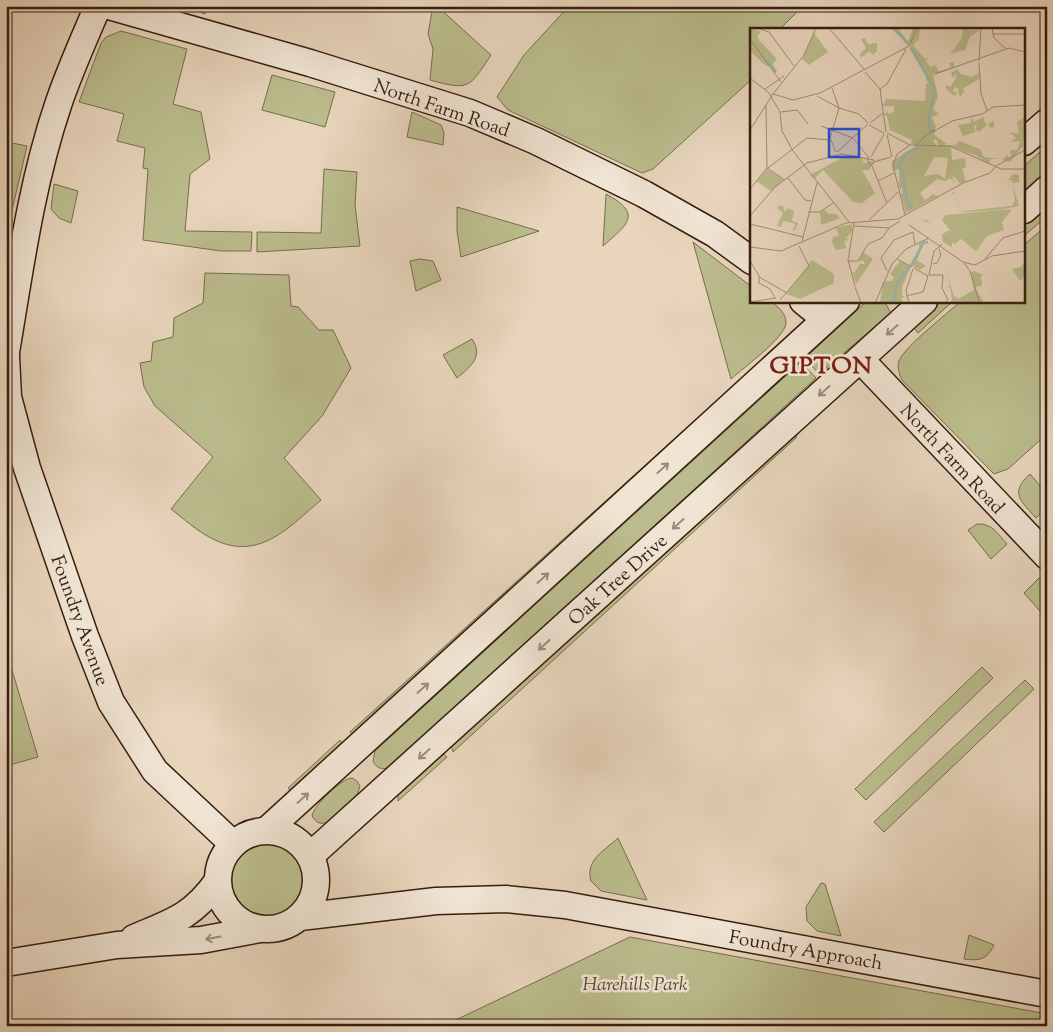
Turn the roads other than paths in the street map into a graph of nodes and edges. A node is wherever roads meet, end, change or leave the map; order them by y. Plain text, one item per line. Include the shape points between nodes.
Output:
1 (98, 6) edge
2 (110, 6) edge
3 (1047, 122) edge
4 (1026, 140) edge
5 (1047, 189) edge
6 (1026, 208) edge
7 (750, 260) edge
8 (803, 302) edge
9 (845, 302) edge
10 (923, 302) edge
11 (825, 320) junction
12 (6, 352) edge
13 (6, 356) edge
14 (860, 359) junction
15 (7, 397) edge
16 (1047, 556) edge
17 (267, 830) junction
18 (233, 844) junction
19 (313, 867) junction
20 (217, 882) junction
21 (352, 911) junction
22 (300, 917) junction
23 (260, 929) junction
24 (117, 945) junction
25 (6, 963) edge
26 (1047, 994) edge

1 - 12 street via 58,105 45,149 26,225
2 - 7 street, North Farm Road via 470,113 644,194 715,234
3 - 4 street
5 - 6 street
8 - 11 street
9 - 11 street
10 -> 14 street, Oak Tree Drive
17 -> 11 street
13 - 15 street, Foundry Avenue
14 - 16 street, North Farm Road
14 -> 19 street, Oak Tree Drive
15 - 18 street, Foundry Avenue via 27,468 111,702 155,771
17 - 18 street via 250,834
17 - 19 street via 299,842
18 - 20 street via 219,867
19 - 21 street via 327,896
19 - 22 street via 314,894
20 - 23 street via 221,899 230,913 239,921
20 - 24 street via 203,902 181,918
21 - 22 street, Foundry Approach
21 - 26 street, Foundry Approach via 436,901 506,899 565,906
22 - 23 street via 288,925
23 -> 24 street via 201,940
24 - 25 street

